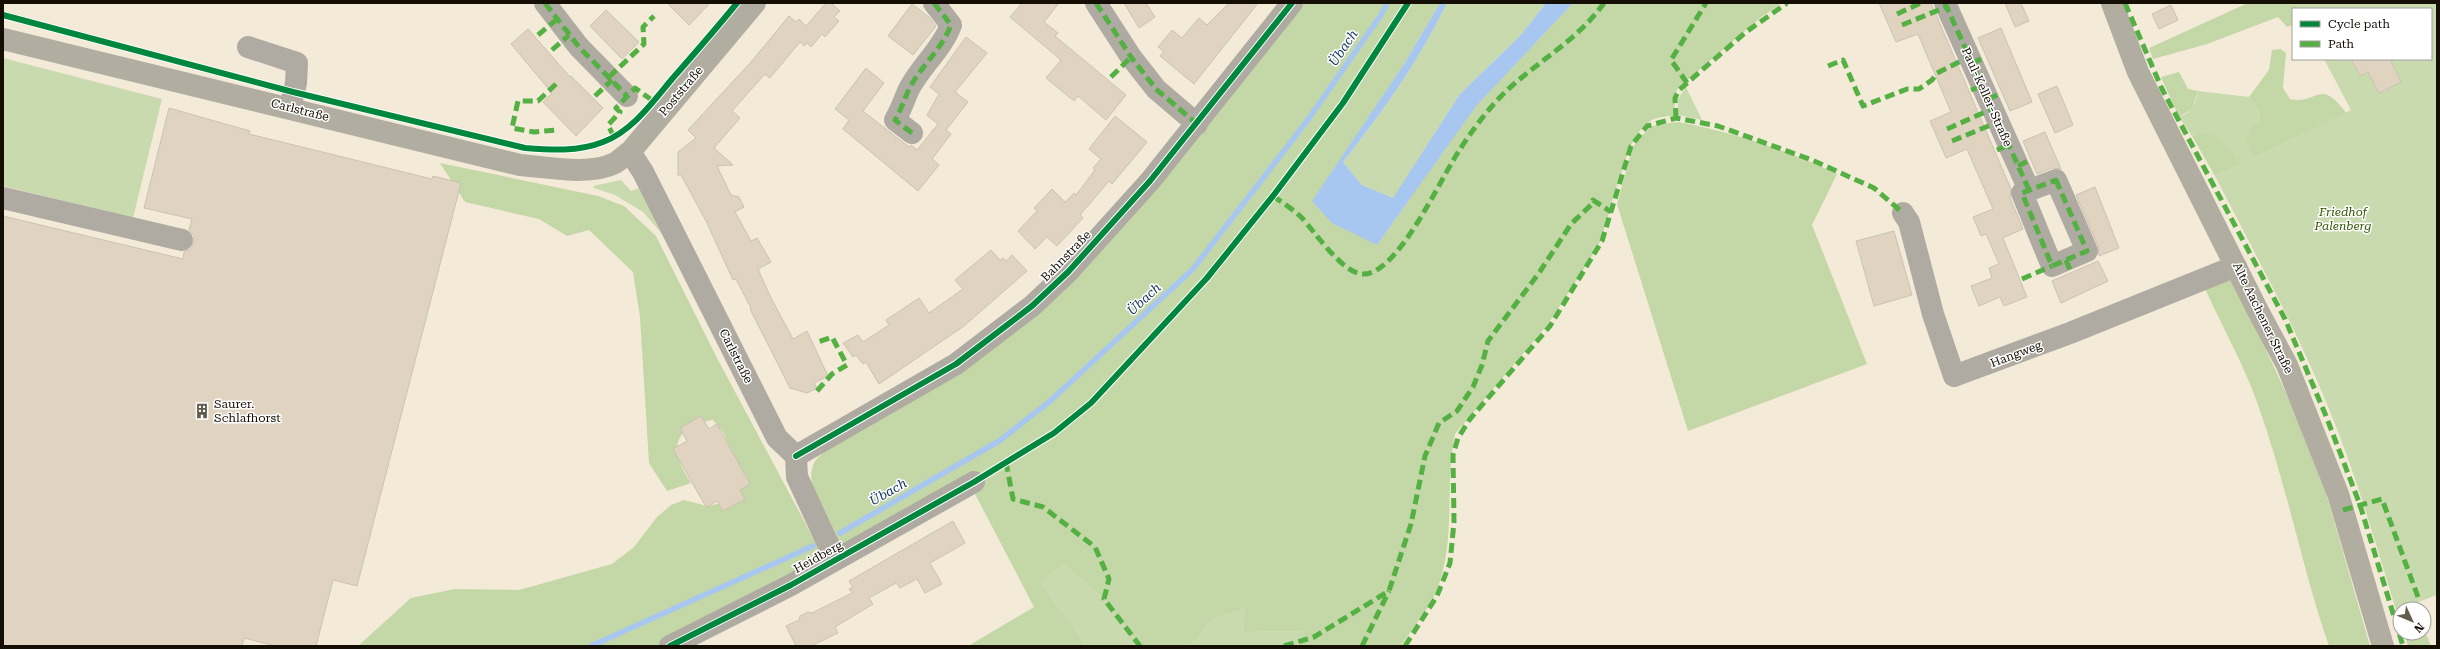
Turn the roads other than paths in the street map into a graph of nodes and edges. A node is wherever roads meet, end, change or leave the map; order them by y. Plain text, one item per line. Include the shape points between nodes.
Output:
1 (545, 3) edge
2 (755, 3) edge
3 (934, 3) edge
4 (1096, 3) edge
5 (1292, 3) edge
6 (1945, 3) edge
7 (2112, 3) edge
8 (3, 39) edge
9 (248, 47) dead end
10 (627, 96) dead end
11 (290, 108) junction
12 (1197, 124) junction
13 (912, 134) dead end
14 (630, 152) junction
15 (598, 167) joint
16 (2029, 190) dead end
17 (3, 198) edge
18 (1903, 213) dead end
19 (182, 240) dead end
20 (2236, 266) junction
21 (796, 456) junction
22 (974, 482) dead end
23 (835, 560) junction
24 (670, 646) edge
25 (2383, 646) edge

1 - 10 street via 579,47
2 - 14 main road, Poststraße
3 - 13 street via 951,25 947,36 909,89 904,106 895,120
4 - 12 street via 1130,57 1156,89
5 - 12 street, Bahnstraße
6 - 16 street, Paul-Keller-Straße
7 - 20 main road, Alte Aachener Straße via 2138,72
8 - 11 main road, Carlstraße
9 - 11 street via 297,63 296,83
11 - 15 main road, Carlstraße via 520,165 569,170
12 - 21 street, Bahnstraße via 1150,181 1068,272 1002,331 931,380
14 - 15 main road, Poststraße via 614,163
14 - 21 street, Carlstraße via 643,172 777,438
17 - 19 street
18 - 20 street, Hangweg via 1909,222 1933,314 1954,376
20 - 25 main road, Alte Aachener Straße via 2288,365 2338,494
21 - 23 street via 796,477
22 - 23 street, Heidberg
23 - 24 street, Heidberg

